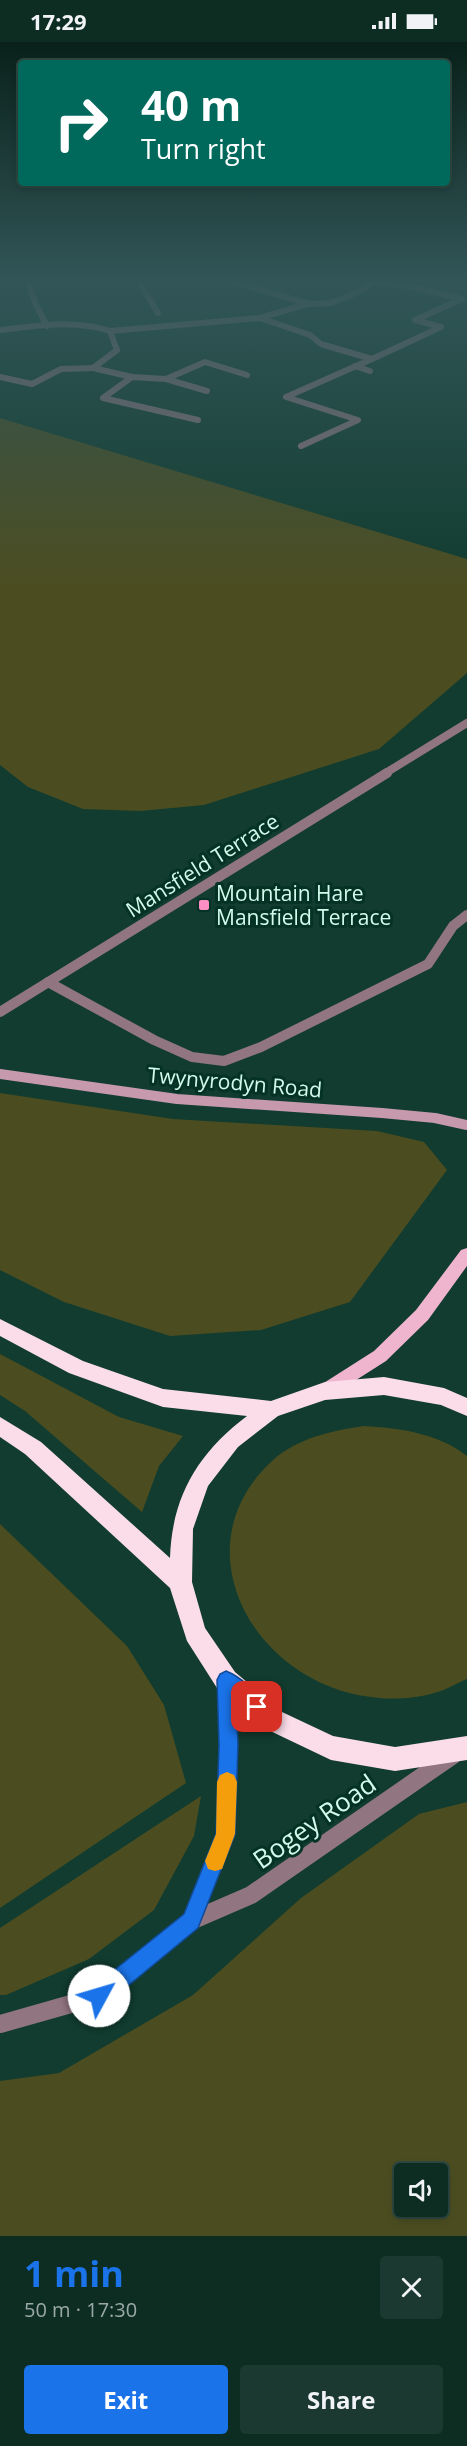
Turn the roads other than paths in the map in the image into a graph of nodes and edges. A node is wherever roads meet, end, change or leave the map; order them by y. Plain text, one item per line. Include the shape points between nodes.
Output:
1 (20, 381) edge
2 (37, 381) edge
3 (126, 381) edge
4 (173, 381) edge
5 (321, 381) edge
6 (207, 391) dead end
7 (198, 420) dead end
8 (301, 446) dead end
9 (467, 723) edge
10 (467, 915) edge
11 (48, 982) junction
12 (0, 1012) edge
13 (0, 1074) edge
14 (467, 1125) edge
15 (467, 1254) edge
16 (0, 1327) edge
17 (325, 1390) junction
18 (467, 1407) edge
19 (272, 1410) junction
20 (0, 1426) edge
21 (180, 1582) junction
22 (226, 1680) junction
23 (463, 1749) edge
24 (191, 1921) junction
25 (0, 2024) edge

1 - 2 street
3 - 7 street via 103,398
4 - 6 street
5 - 8 street via 286,397 358,420
9 - 11 street, Mansfield Terrace
10 - 11 street via 453,926 428,964 261,1047 224,1061 192,1057 154,1040
11 - 12 street, Mansfield Terrace
13 - 14 street, Twynyrodyn Road via 177,1099 393,1114
15 - 17 main road via 422,1314 380,1356
16 - 19 highway via 76,1367 163,1398
17 - 18 highway via 384,1386 444,1396
17 - 19 highway
19 - 21 highway via 230,1441 199,1481 182,1529
20 - 21 highway via 33,1448
21 - 22 highway via 195,1633
22 - 23 highway via 273,1720 331,1748 395,1759
22 - 24 street, Bogey Road via 226,1834
23 - 24 street, Bogey Road via 251,1895
24 - 25 street, Bogey Road via 99,1996

